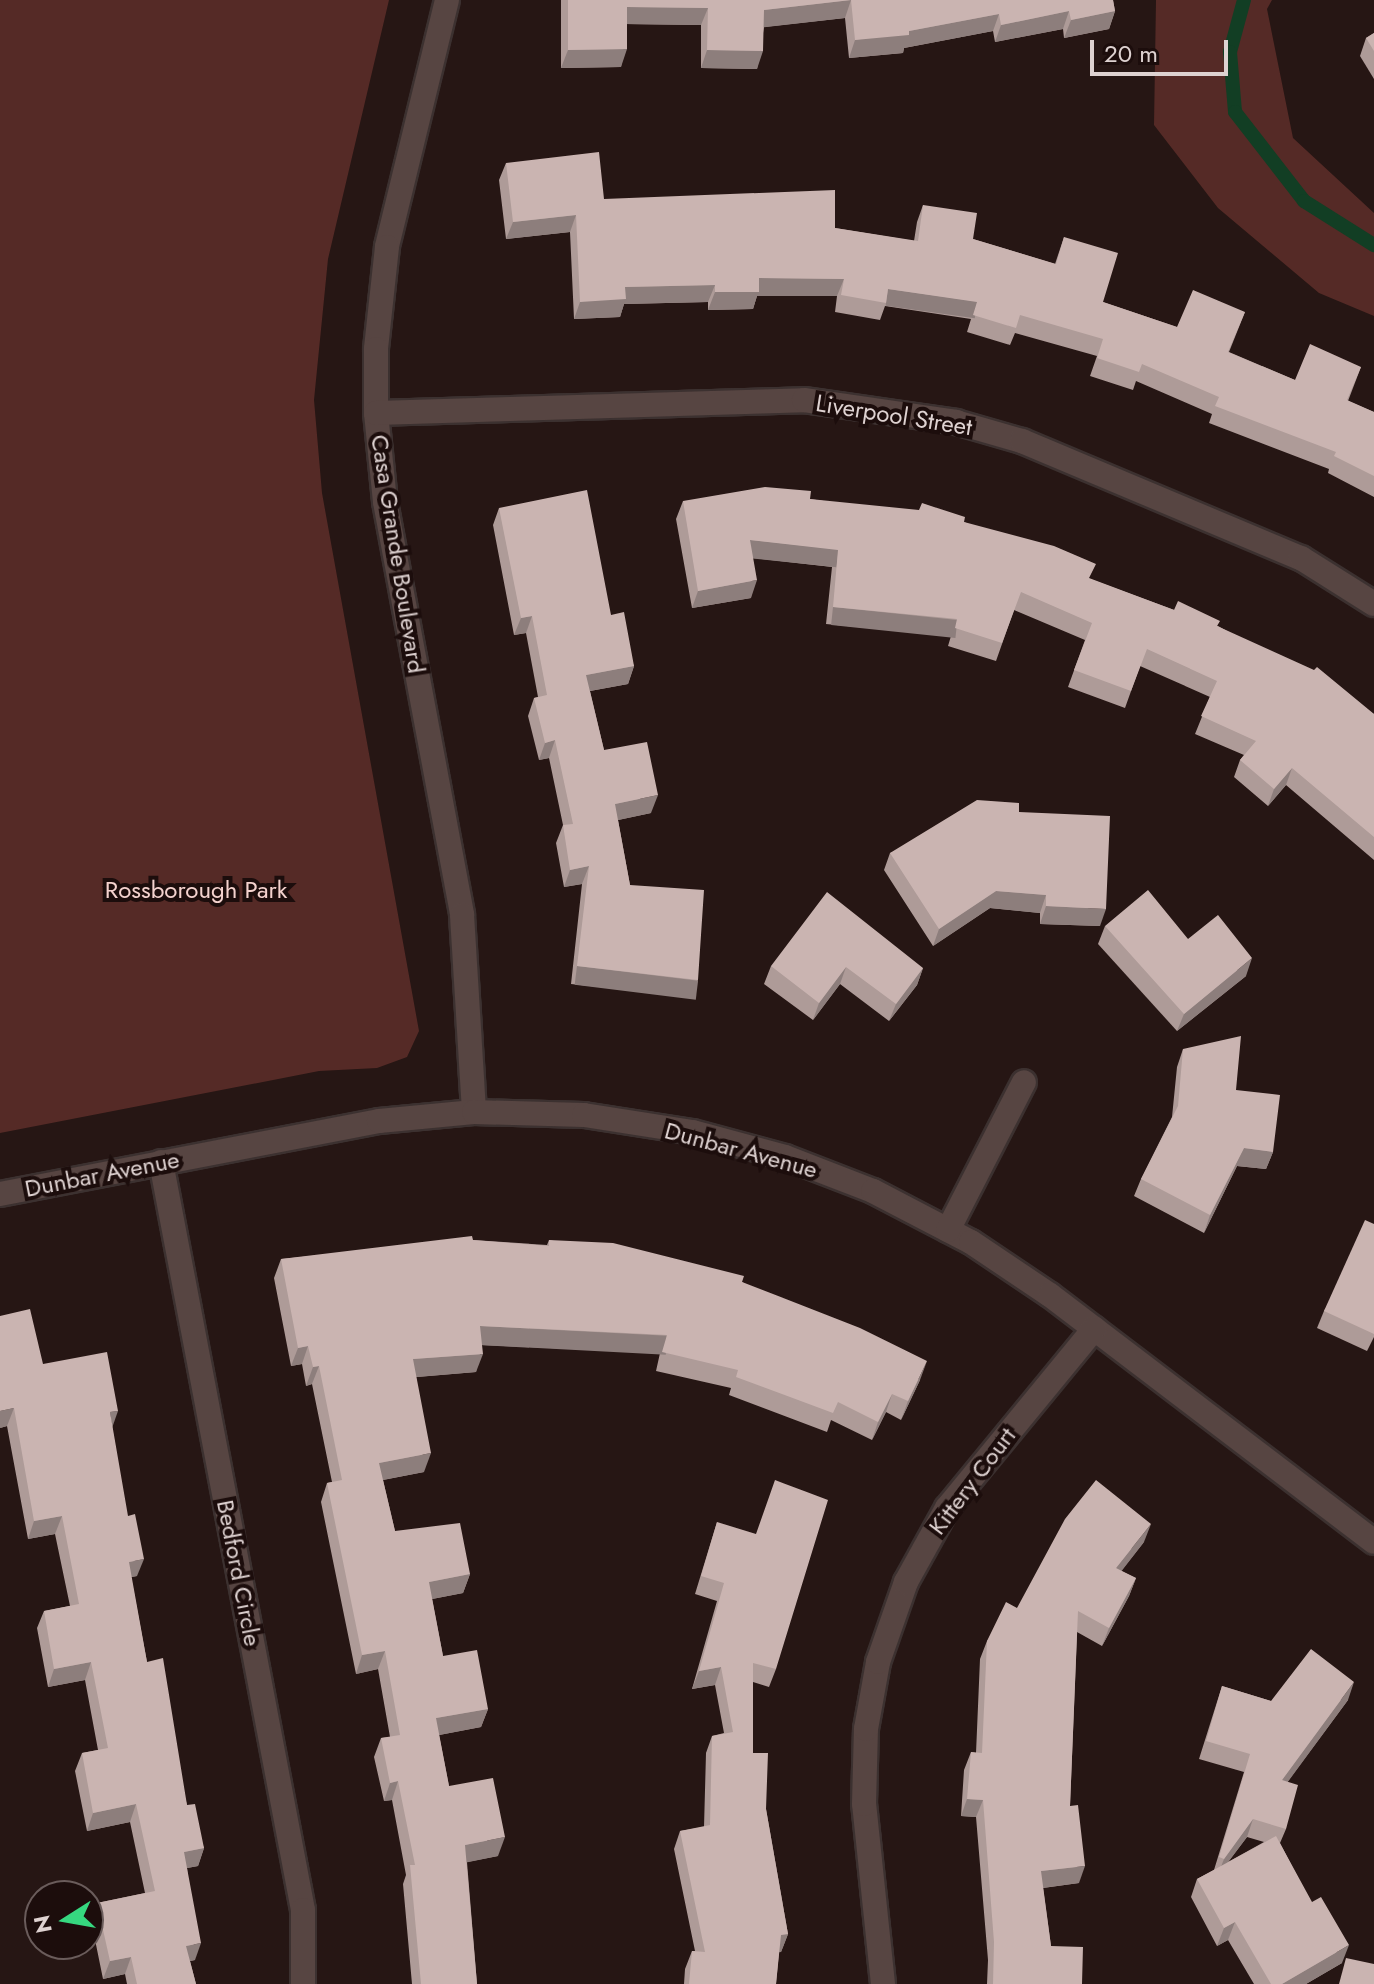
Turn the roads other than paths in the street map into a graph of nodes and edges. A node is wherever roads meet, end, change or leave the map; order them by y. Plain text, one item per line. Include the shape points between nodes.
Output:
1 (447, 0) edge
2 (376, 413) junction
3 (1374, 604) edge
4 (1024, 1082) dead end
5 (474, 1112) junction
6 (161, 1162) junction
7 (0, 1194) edge
8 (948, 1230) junction
9 (1094, 1329) junction
10 (1374, 1542) edge
11 (303, 1984) edge
12 (883, 1984) edge

1 - 2 street, Casa Grande Boulevard via 387,247 376,349
2 - 3 street, Liverpool Street via 804,400 941,419 1022,441 1301,558
2 - 5 street, Casa Grande Boulevard via 385,502 462,915
4 - 8 street
5 - 6 street, Dunbar Avenue via 379,1121
5 - 8 street, Dunbar Avenue via 584,1115 693,1132 785,1157 858,1185
6 - 7 street, Dunbar Avenue
6 - 11 street, Bedford Circle via 303,1910
8 - 9 street, Dunbar Avenue
9 - 10 street, Dunbar Avenue
9 - 12 street, Kittery Court via 947,1508 906,1582 878,1662 866,1729 864,1804

